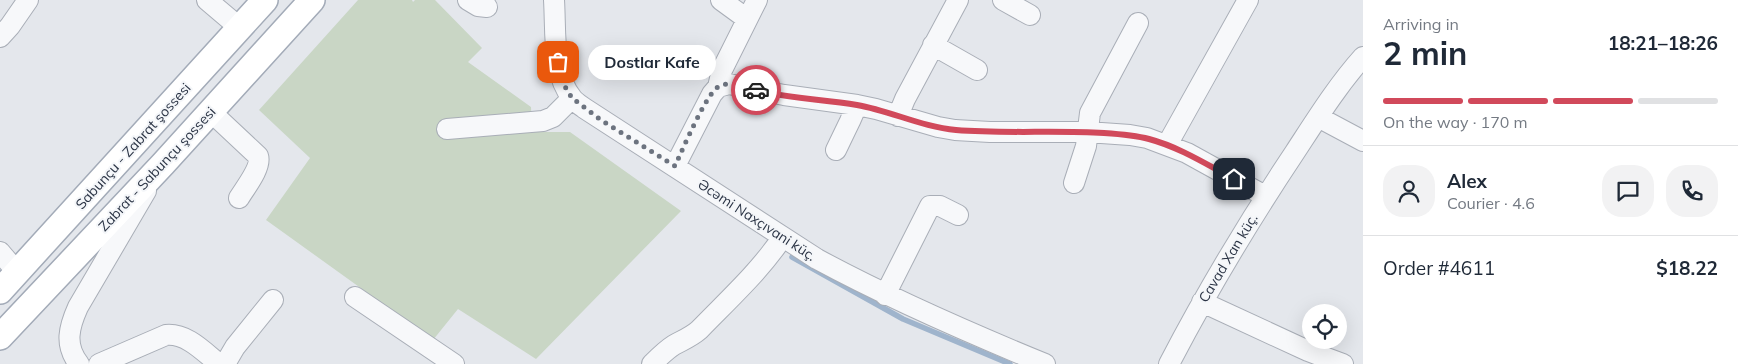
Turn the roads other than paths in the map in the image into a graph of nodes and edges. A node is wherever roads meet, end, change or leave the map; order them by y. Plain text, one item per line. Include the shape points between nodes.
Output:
1 (28, 0) edge
2 (207, 0) edge
3 (265, 0) edge
4 (312, 0) edge
5 (468, 0) edge
6 (554, 0) edge
7 (721, 0) edge
8 (757, 0) edge
9 (958, 0) edge
10 (1003, 0) edge
11 (1248, 0) edge
12 (488, 7) dead end
13 (1030, 15) dead end
14 (747, 19) junction
15 (1138, 23) dead end
16 (240, 28) junction
17 (0, 37) edge
18 (933, 45) junction
19 (1362, 59) edge
20 (977, 70) dead end
21 (718, 87) junction
22 (572, 98) junction
23 (857, 105) junction
24 (210, 111) junction
25 (898, 116) junction
26 (1318, 117) junction
27 (447, 129) dead end
28 (1087, 132) junction
29 (1363, 141) edge
30 (1167, 145) junction
31 (836, 150) dead end
32 (162, 164) junction
33 (675, 166) junction
34 (1074, 182) dead end
35 (1266, 196) junction
36 (239, 198) dead end
37 (958, 215) dead end
38 (782, 238) junction
39 (0, 252) edge
40 (17, 272) junction
41 (0, 291) edge
42 (885, 294) junction
43 (355, 297) dead end
44 (273, 300) dead end
45 (1202, 302) junction
46 (0, 337) edge
47 (73, 362) edge
48 (99, 364) edge
49 (219, 364) edge
50 (225, 364) edge
51 (454, 364) edge
52 (652, 364) edge
53 (1045, 364) edge
54 (1169, 364) edge
55 (1343, 364) edge

1 - 17 street
2 - 16 street
3 - 16 main road, Sabunçu - Zabrat şossesi
4 - 24 main road, Zabrat - Sabunçu şossesi
5 - 12 street
6 - 22 street, Əcəmi Naxçıvani küç. via 560,73
7 - 14 street
8 - 14 street
9 - 18 street
10 - 13 street
11 - 30 street
14 - 21 street via 722,70
15 - 28 street via 1095,102
16 - 40 main road, Sabunçu - Zabrat şossesi
18 - 20 street
18 - 25 street
19 - 26 street, Cavad Xan küç.
21 - 23 street via 739,85 784,96
21 - 33 street via 705,104
22 - 27 street via 553,117 543,121
22 - 33 street, Əcəmi Naxçıvani küç.
23 - 25 street
23 - 31 street
24 - 32 main road, Zabrat - Sabunçu şossesi
24 - 36 street via 260,160
25 - 28 street via 955,130
26 - 29 street
26 - 35 street, Cavad Xan küç.
28 - 30 street via 1130,135
28 - 34 street via 1086,146
30 - 35 street
32 - 46 main road, Zabrat - Sabunçu şossesi
32 - 47 street via 71,322 69,334
33 - 38 street, Əcəmi Naxçıvani küç.
35 - 45 street, Cavad Xan küç.
37 - 42 street via 940,206 930,206
38 - 42 street, Əcəmi Naxçıvani küç.
38 - 52 street via 757,271 699,330
39 - 40 street
40 - 41 main road, Sabunçu - Zabrat şossesi
42 - 53 street, Əcəmi Naxçıvani küç.
43 - 51 street
44 - 50 street
45 - 54 street, Cavad Xan küç.
45 - 55 street
48 - 49 street via 166,334 183,336

